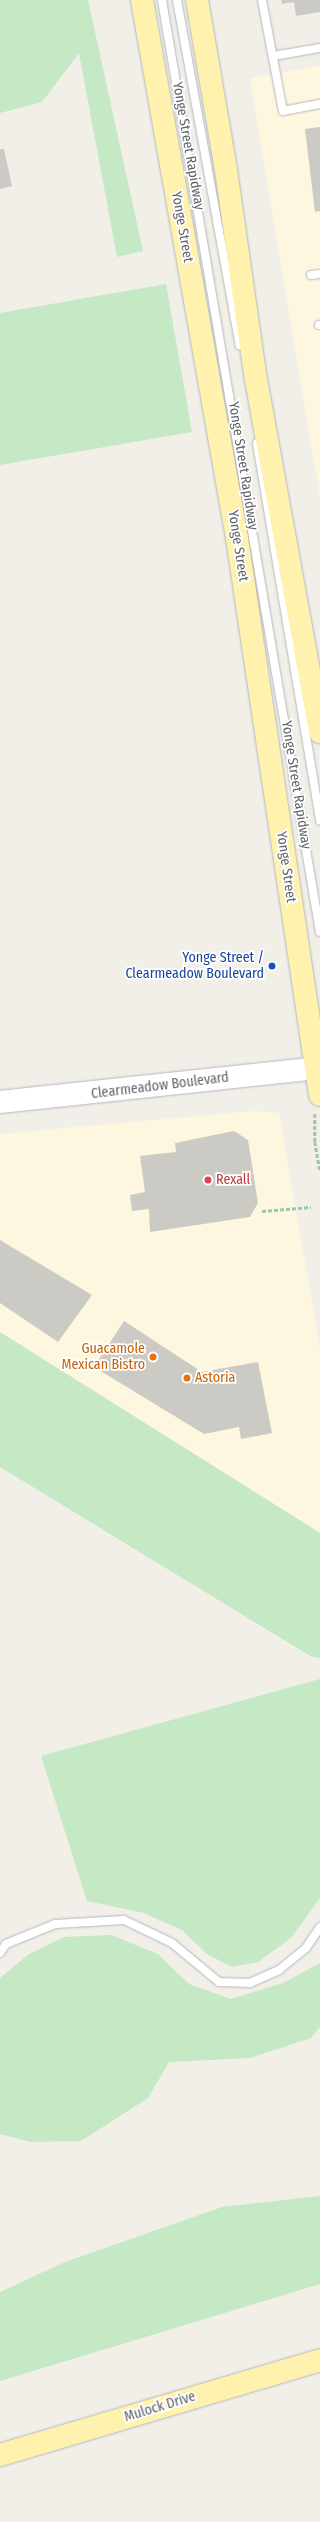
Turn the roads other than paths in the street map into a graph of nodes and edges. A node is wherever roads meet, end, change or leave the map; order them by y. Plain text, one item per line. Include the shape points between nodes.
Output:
1 (142, 0) edge
2 (162, 0) edge
3 (177, 0) edge
4 (197, 0) edge
5 (262, 0) edge
6 (320, 48) edge
7 (273, 56) junction
8 (320, 104) edge
9 (320, 274) edge
10 (311, 275) dead end
11 (242, 357) dead end
12 (255, 434) dead end
13 (314, 664) edge
14 (320, 732) edge
15 (320, 821) edge
16 (320, 932) edge
17 (318, 1069) edge
18 (318, 1101) edge
19 (0, 1102) edge
20 (320, 1927) edge
21 (0, 1953) edge
22 (320, 2360) edge
23 (0, 2455) edge

1 - 17 main road, Yonge Street via 237,538
2 - 16 lane, Yonge Street Rapidway
3 - 11 lane, Yonge Street Rapidway
4 - 13 main road via 226,170 255,374
5 - 7 lane
6 - 7 lane
7 - 8 lane via 283,112
9 - 10 lane
12 - 15 lane, Yonge Street Rapidway
13 - 14 main road
17 - 18 main road, Yonge Street
17 - 19 street, Clearmeadow Boulevard
20 - 21 lane via 306,1948 279,1970 250,1984 218,1982 172,1943 124,1920 55,1924 6,1944
22 - 23 main road, Mulock Drive

